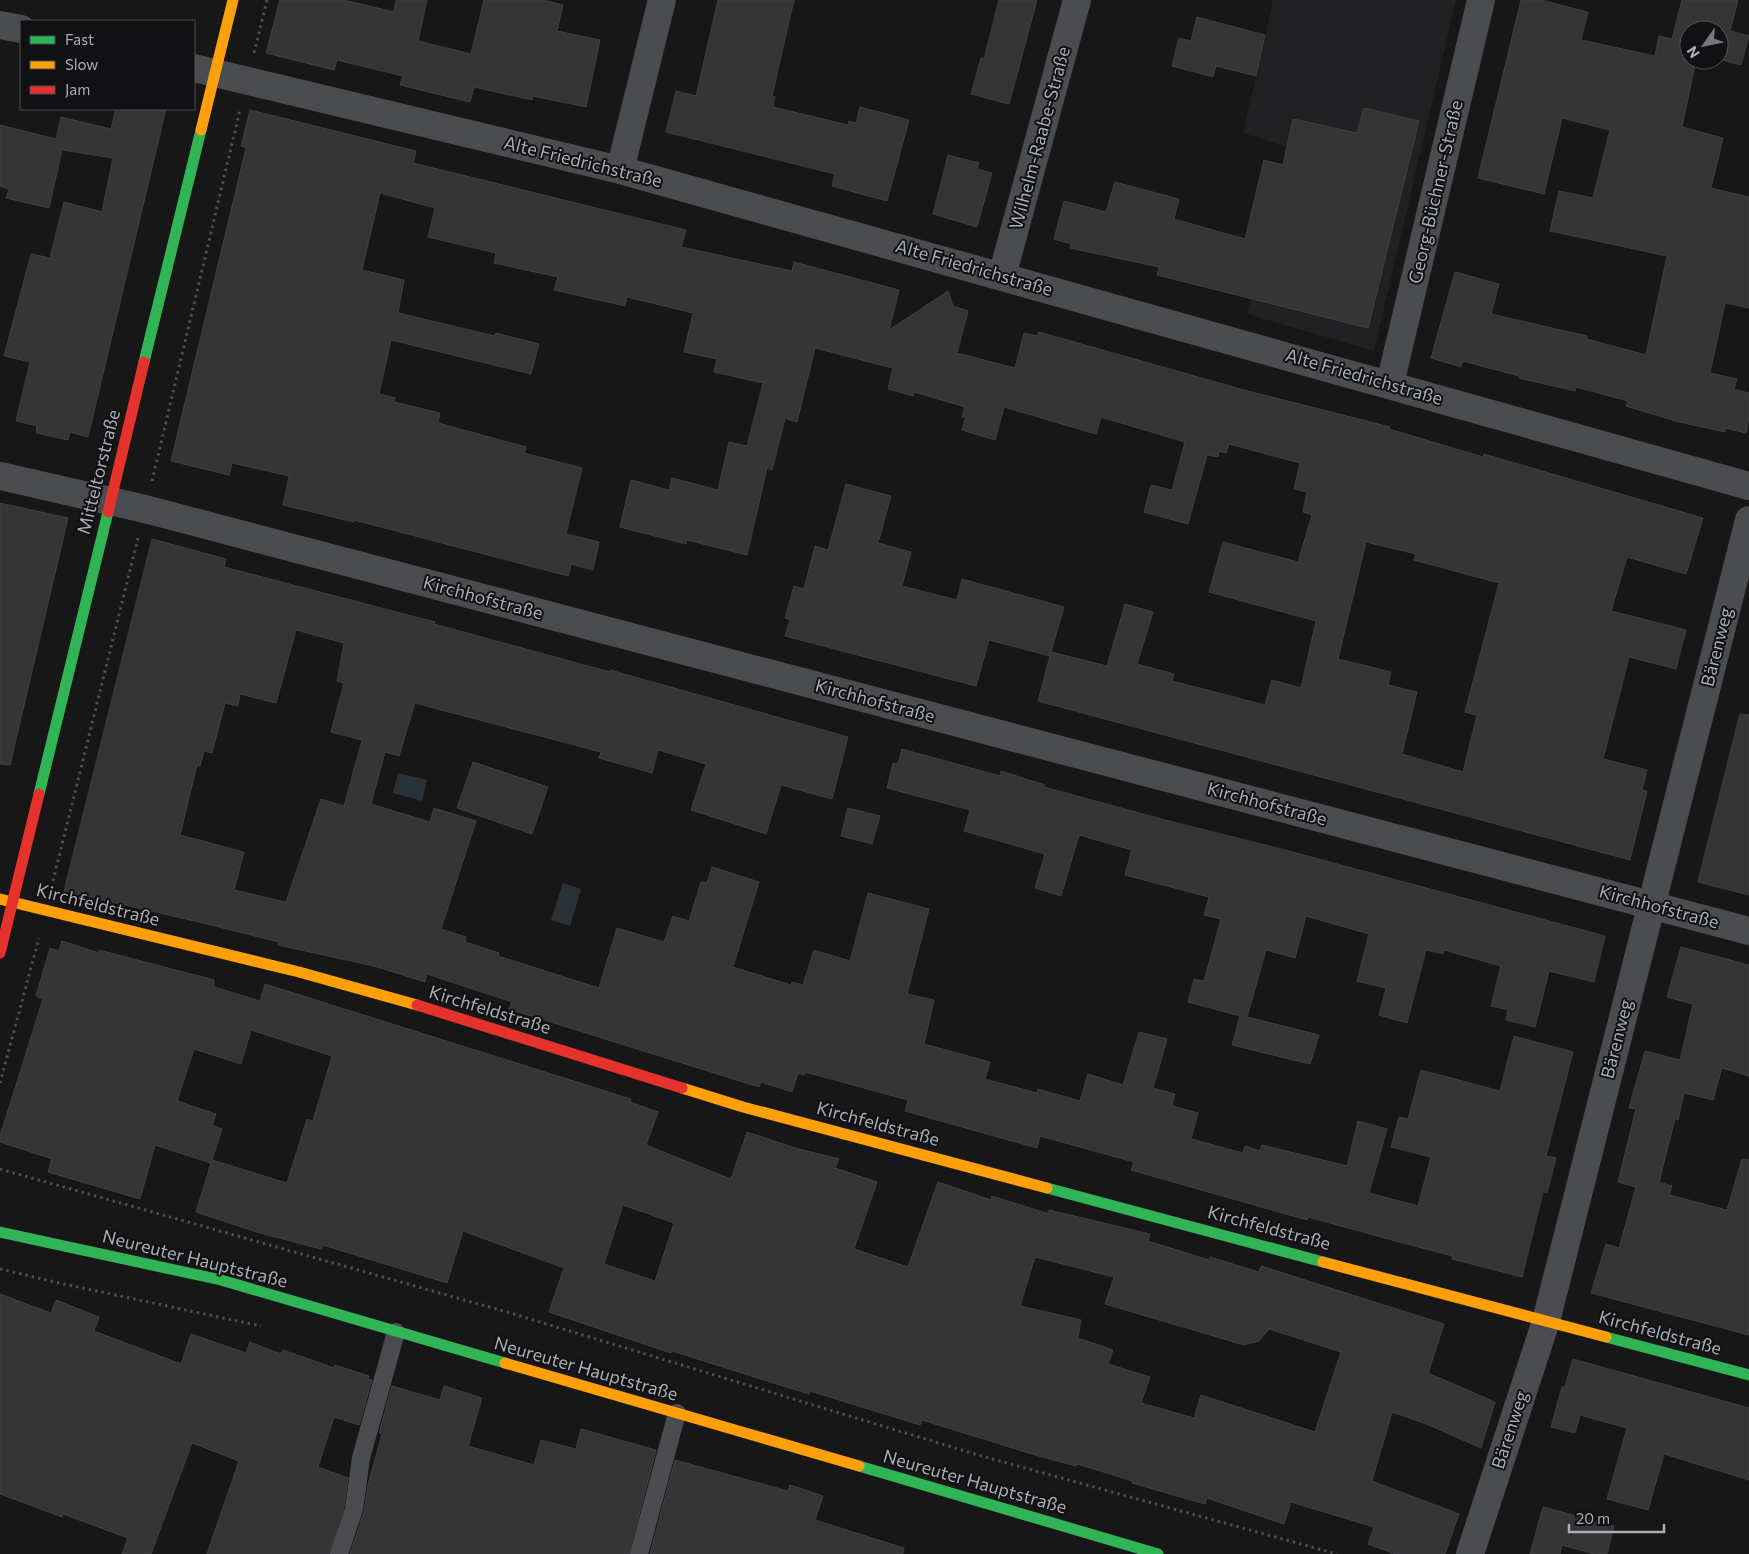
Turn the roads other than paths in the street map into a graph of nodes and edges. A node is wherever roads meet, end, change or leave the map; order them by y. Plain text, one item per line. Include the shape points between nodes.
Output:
1 (233, 0) edge
2 (662, 0) edge
3 (1077, 0) edge
4 (1481, 0) edge
5 (0, 25) edge
6 (20, 30) edge
7 (204, 70) edge
8 (620, 170) junction
9 (1002, 276) junction
10 (1390, 384) junction
11 (0, 476) edge
12 (1749, 486) edge
13 (110, 501) junction
14 (1749, 520) edge
15 (0, 899) edge
16 (13, 902) junction
17 (1651, 905) junction
18 (1749, 931) edge
19 (0, 953) edge
20 (0, 1232) edge
21 (1546, 1321) junction
22 (396, 1332) junction
23 (1749, 1375) edge
24 (677, 1414) junction
25 (339, 1554) edge
26 (639, 1554) edge
27 (1158, 1554) edge
28 (1470, 1554) edge

1 - 7 street, Mitteltorstraße
2 - 8 street
3 - 9 street, Wilhelm-Raabe-Straße
4 - 10 street, Georg-Büchner-Straße
5 - 6 street
7 - 8 street, Alte Friedrichstraße
7 - 13 street, Mitteltorstraße
8 - 9 street, Alte Friedrichstraße
9 - 10 street, Alte Friedrichstraße
10 - 12 street, Alte Friedrichstraße
11 - 13 street, Kirchhofstraße
13 - 16 street, Mitteltorstraße
13 - 17 street, Kirchhofstraße
14 - 17 street, Bärenweg
15 - 16 street, Kirchfeldstraße
16 - 19 street, Mitteltorstraße
16 - 21 street, Kirchfeldstraße via 346,985 743,1107
17 - 18 street, Kirchhofstraße
17 - 21 street, Bärenweg
20 - 22 street, Neureuter Hauptstraße via 220,1280
21 - 23 street, Kirchfeldstraße
21 - 28 street, Bärenweg
22 - 24 street, Neureuter Hauptstraße
22 - 25 lane via 361,1458 354,1509
24 - 26 lane
24 - 27 street, Neureuter Hauptstraße

